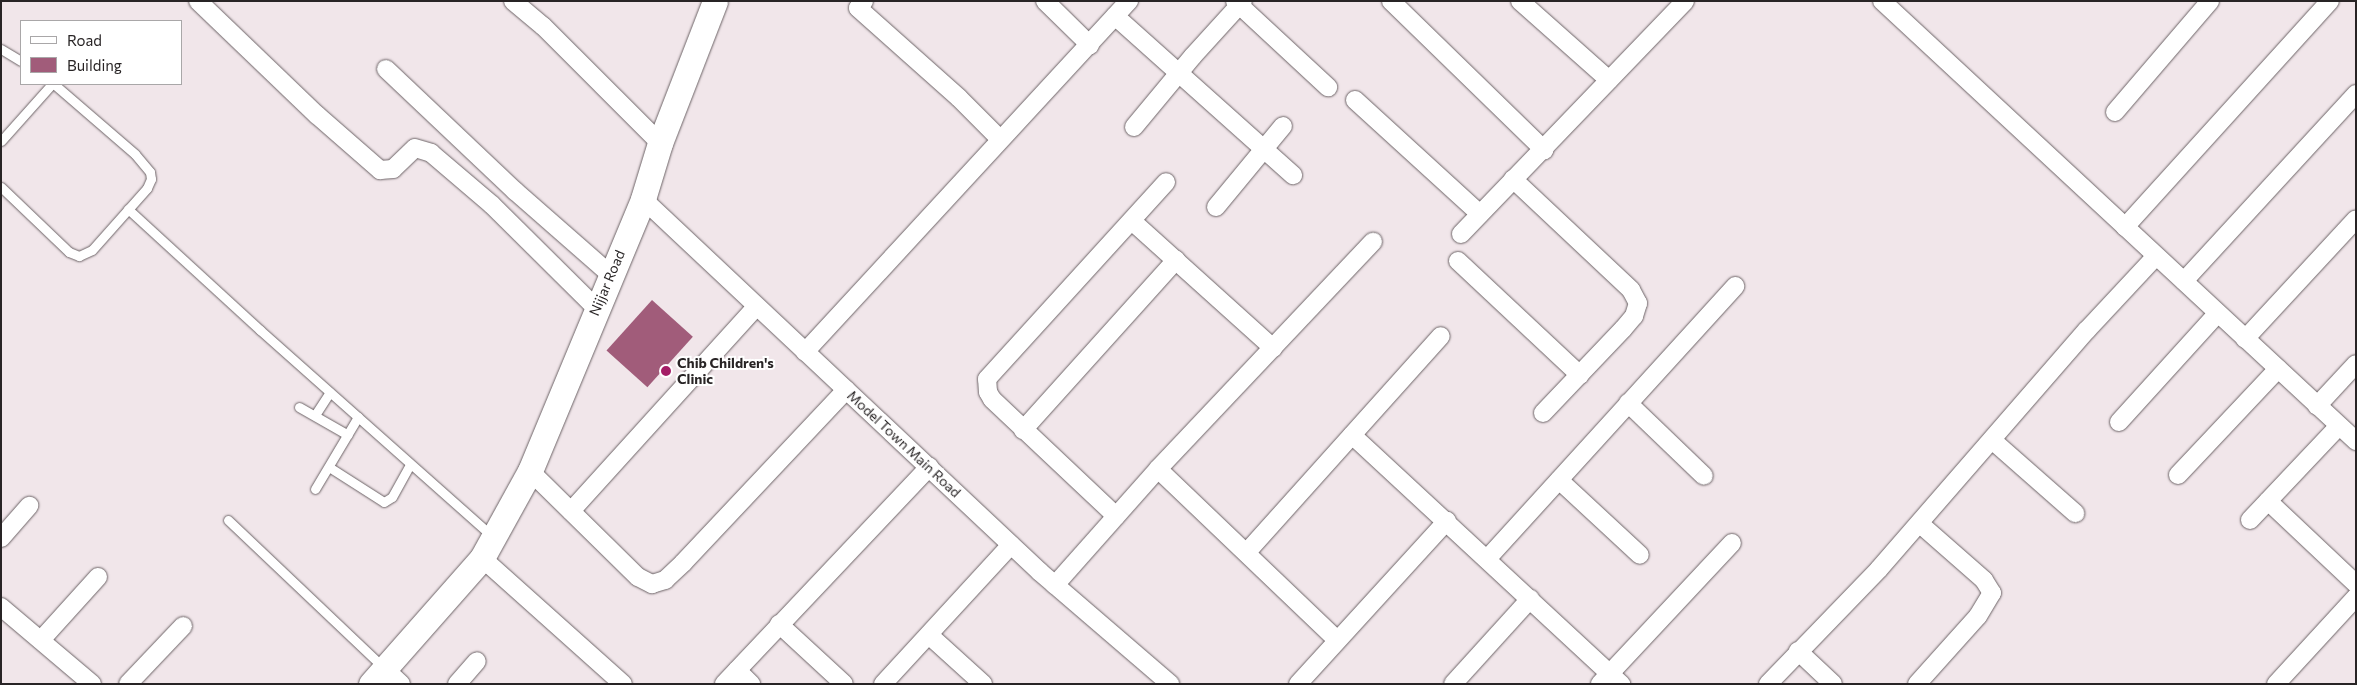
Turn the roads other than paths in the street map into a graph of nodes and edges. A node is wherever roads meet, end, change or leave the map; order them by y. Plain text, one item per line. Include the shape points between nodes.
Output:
1 (198, 1) edge
2 (513, 1) edge
3 (715, 1) edge
4 (864, 1) edge
5 (1045, 1) edge
6 (1129, 1) edge
7 (1392, 1) edge
8 (1520, 1) edge
9 (1685, 1) edge
10 (1882, 1) edge
11 (2210, 1) edge
12 (2330, 1) edge
13 (1239, 3) edge
14 (1115, 16) junction
15 (1090, 45) junction
16 (1, 49) edge
17 (20, 60) edge
18 (386, 69) dead end
19 (1180, 72) junction
20 (1609, 80) junction
21 (52, 85) edge
22 (54, 85) edge
23 (1328, 86) dead end
24 (2356, 94) edge
25 (1355, 100) dead end
26 (2116, 112) dead end
27 (1283, 126) dead end
28 (1134, 127) dead end
29 (1000, 139) junction
30 (1, 141) edge
31 (660, 143) junction
32 (1264, 149) junction
33 (1544, 150) junction
34 (1293, 175) dead end
35 (1514, 179) junction
36 (1166, 182) dead end
37 (1, 187) edge
38 (643, 199) junction
39 (1216, 206) dead end
40 (128, 209) junction
41 (1480, 214) junction
42 (2356, 219) edge
43 (1132, 221) junction
44 (2125, 227) junction
45 (1461, 234) dead end
46 (1373, 242) dead end
47 (2156, 256) junction
48 (1176, 260) junction
49 (1458, 261) dead end
50 (611, 275) junction
51 (2184, 281) junction
52 (1735, 286) dead end
53 (756, 307) junction
54 (596, 308) junction
55 (2218, 313) junction
56 (1441, 336) dead end
57 (2246, 338) junction
58 (1273, 348) junction
59 (805, 352) junction
60 (2356, 364) edge
61 (2278, 369) junction
62 (1580, 375) junction
63 (846, 390) junction
64 (330, 392) junction
65 (1628, 403) junction
66 (2318, 406) junction
67 (299, 407) dead end
68 (1543, 412) dead end
69 (314, 415) junction
70 (358, 417) junction
71 (2119, 422) dead end
72 (2339, 426) junction
73 (1023, 430) junction
74 (1352, 434) junction
75 (348, 435) junction
76 (1992, 440) junction
77 (2356, 441) edge
78 (410, 465) junction
79 (328, 466) junction
80 (929, 467) junction
81 (1158, 469) junction
82 (530, 471) junction
83 (2178, 475) dead end
84 (1704, 476) dead end
85 (1559, 480) junction
86 (315, 489) dead end
87 (2268, 501) junction
88 (29, 506) dead end
89 (571, 511) junction
90 (2075, 513) dead end
91 (1116, 516) junction
92 (228, 520) dead end
93 (2250, 520) dead end
94 (1446, 521) junction
95 (1919, 523) junction
96 (1, 538) edge
97 (1732, 543) dead end
98 (1011, 545) junction
99 (488, 548) junction
100 (1247, 552) junction
101 (1640, 555) dead end
102 (1487, 559) junction
103 (98, 577) dead end
104 (2356, 584) edge
105 (1055, 585) junction
106 (2356, 597) edge
107 (1530, 599) junction
108 (1, 606) edge
109 (779, 624) junction
110 (183, 626) dead end
111 (929, 635) junction
112 (41, 640) junction
113 (1337, 640) junction
114 (1798, 651) junction
115 (477, 661) dead end
116 (736, 670) junction
117 (386, 679) edge
118 (1610, 680) edge
119 (92, 684) edge
120 (128, 684) edge
121 (456, 684) edge
122 (623, 684) edge
123 (724, 684) edge
124 (751, 684) edge
125 (844, 684) edge
126 (882, 684) edge
127 (983, 684) edge
128 (1170, 684) edge
129 (1298, 684) edge
130 (1453, 684) edge
131 (1768, 684) edge
132 (1833, 684) edge
133 (1917, 684) edge
134 (2276, 684) edge

1 - 54 street via 317,115 380,170 393,169 415,148 430,153 492,205
2 - 31 street via 543,26
3 - 31 street, Nijjar Road
4 - 29 street via 858,8
5 - 15 street
6 - 14 street
7 - 33 street
8 - 20 street
9 - 20 street
10 - 44 street
11 - 26 street
12 - 44 street
13 - 19 street
13 - 23 street
14 - 15 street
14 - 19 street
15 - 29 street
16 - 17 lane
18 - 50 street via 515,191
19 - 28 street
19 - 32 street
20 - 33 street
21 - 30 lane
22 - 40 lane via 134,154 150,172 147,188
24 - 51 street
25 - 41 street
27 - 32 street
29 - 59 street
31 - 38 street, Nijjar Road
32 - 34 street
32 - 39 street
33 - 35 street
35 - 41 street
35 - 62 street via 1631,290 1638,303 1634,316 1623,330
36 - 43 street
37 - 40 lane via 69,252 79,256 92,250
38 - 50 street, Nijjar Road
38 - 53 street, Model Town Main Road
40 - 64 lane
41 - 45 street
42 - 57 street
43 - 48 street
43 - 73 street via 987,379 992,399
44 - 47 street
46 - 58 street
47 - 51 street
47 - 76 street
48 - 58 street
48 - 73 street
49 - 62 street
50 - 54 street, Nijjar Road
51 - 55 street
52 - 65 street
53 - 59 street, Model Town Main Road
53 - 89 street
54 - 82 street, Nijjar Road
55 - 57 street
55 - 71 street
56 - 74 street
57 - 61 street
58 - 81 street
59 - 63 street, Model Town Main Road
60 - 66 street
61 - 66 street
61 - 83 street
62 - 68 street
63 - 80 street, Model Town Main Road
63 - 89 street via 707,540 665,580 652,584 638,577
64 - 69 lane
64 - 70 lane
65 - 84 street
65 - 85 street
66 - 72 street
67 - 69 lane
69 - 75 lane
70 - 75 lane
70 - 78 lane
72 - 77 street
72 - 87 street
73 - 91 street
74 - 94 street
74 - 100 street
75 - 79 lane
76 - 90 street
76 - 95 street
78 - 79 lane via 392,497 384,502
78 - 99 lane
79 - 86 lane
80 - 98 street, Model Town Main Road
80 - 109 street
81 - 91 street
81 - 100 street
82 - 89 street
82 - 99 street, Nijjar Road
85 - 101 street
85 - 102 street
87 - 93 street
87 - 104 street
88 - 96 street
91 - 105 street
92 - 117 lane
94 - 102 street
94 - 113 street
95 - 114 street via 1879,569
95 - 133 street via 1984,580 1992,593 1978,616
97 - 118 street
98 - 105 street, Model Town Main Road
98 - 111 street
99 - 117 street, Nijjar Road
99 - 122 street
100 - 113 street
102 - 107 street
103 - 112 street
105 - 128 street, Model Town Main Road
106 - 134 street
107 - 118 street
107 - 130 street
108 - 112 street
109 - 116 street
109 - 125 street
110 - 120 street
111 - 126 street
111 - 127 street
112 - 119 street
113 - 129 street
114 - 131 street
114 - 132 street
115 - 121 street
116 - 123 street
116 - 124 street

